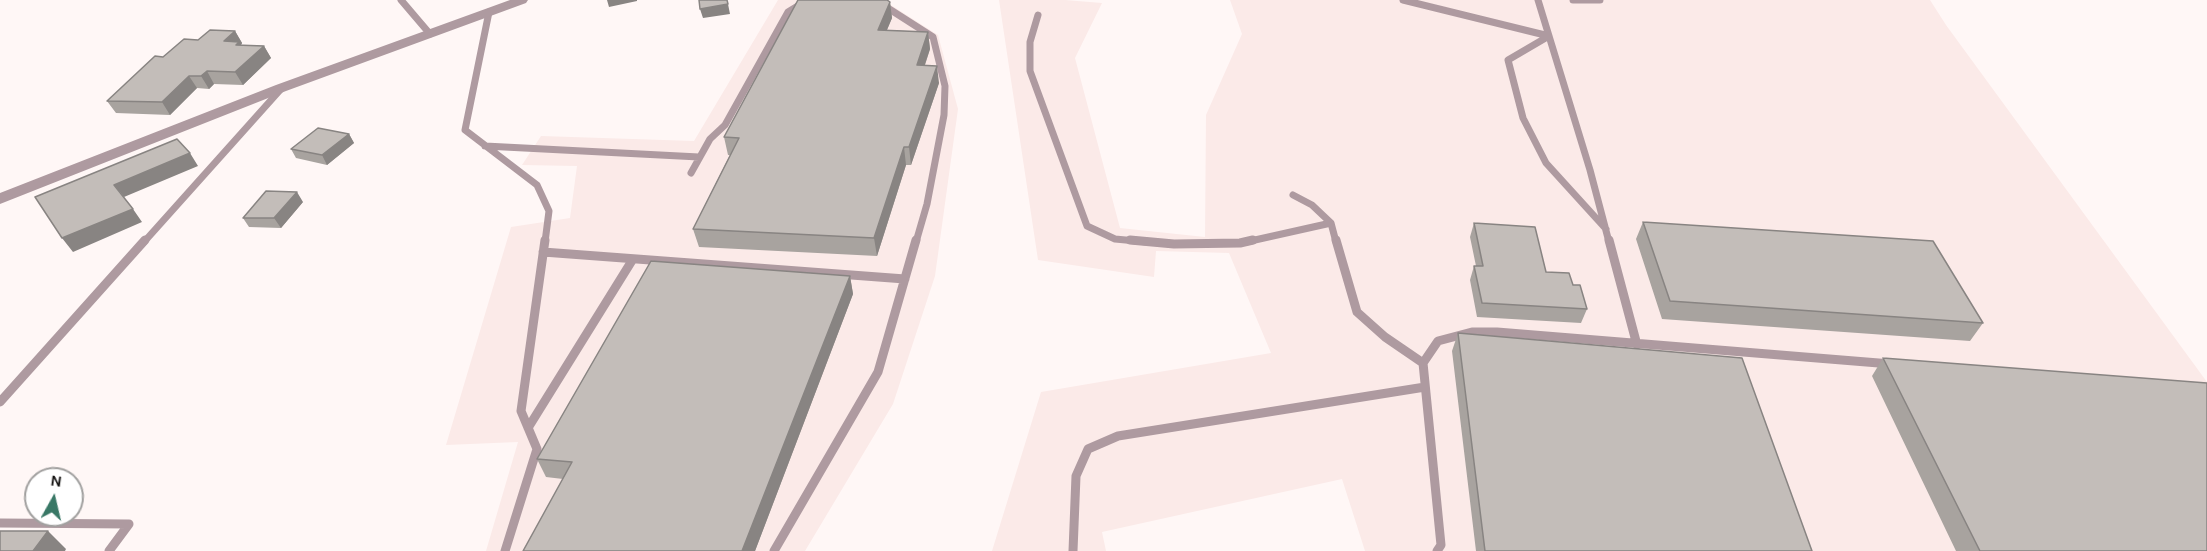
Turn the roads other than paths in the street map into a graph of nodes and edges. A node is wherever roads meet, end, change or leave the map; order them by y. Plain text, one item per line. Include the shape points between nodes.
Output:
1 (401, 0) edge
2 (522, 0) edge
3 (1403, 0) edge
4 (1538, 0) edge
5 (1573, 0) edge
6 (1600, 0) edge
7 (813, 1) edge
8 (870, 4) edge
9 (489, 12) junction
10 (1038, 15) dead end
11 (430, 34) junction
12 (1549, 36) junction
13 (281, 88) junction
14 (485, 146) junction
15 (699, 158) junction
16 (691, 172) dead end
17 (1293, 195) dead end
18 (0, 199) edge
19 (1331, 223) junction
20 (1606, 229) junction
21 (543, 252) junction
22 (633, 259) junction
23 (905, 279) junction
24 (1638, 347) junction
25 (1423, 363) junction
26 (1898, 364) edge
27 (1425, 387) junction
28 (0, 402) edge
29 (528, 428) junction
30 (0, 524) edge
31 (109, 551) edge
32 (505, 551) edge
33 (774, 551) edge
34 (1073, 551) edge
35 (1437, 551) edge

1 - 11 lane
2 - 9 street
3 - 12 lane
4 - 12 lane
5 - 6 lane
7 - 15 lane via 788,12 725,125 710,139
8 - 23 lane via 882,5 933,37 945,86 944,115 927,204
9 - 11 street
9 - 14 lane via 465,130
10 - 19 lane via 1030,42 1030,71 1086,226 1115,239 1174,244 1240,243
11 - 13 street
12 - 20 lane
12 - 20 lane via 1508,60 1523,118 1545,163
13 - 18 street
13 - 28 lane
14 - 15 lane
14 - 21 lane via 537,185 549,212
15 - 16 lane
17 - 19 lane via 1312,205
19 - 25 lane via 1357,312
20 - 24 lane
21 - 22 lane
21 - 29 lane via 521,411
22 - 23 lane
22 - 29 lane
23 - 33 lane via 878,372
24 - 25 lane via 1473,332 1438,341
24 - 26 lane
25 - 27 lane
27 - 34 lane via 1118,436 1088,449 1076,477
27 - 35 lane via 1441,544
29 - 32 lane via 537,450
30 - 31 lane via 129,524

